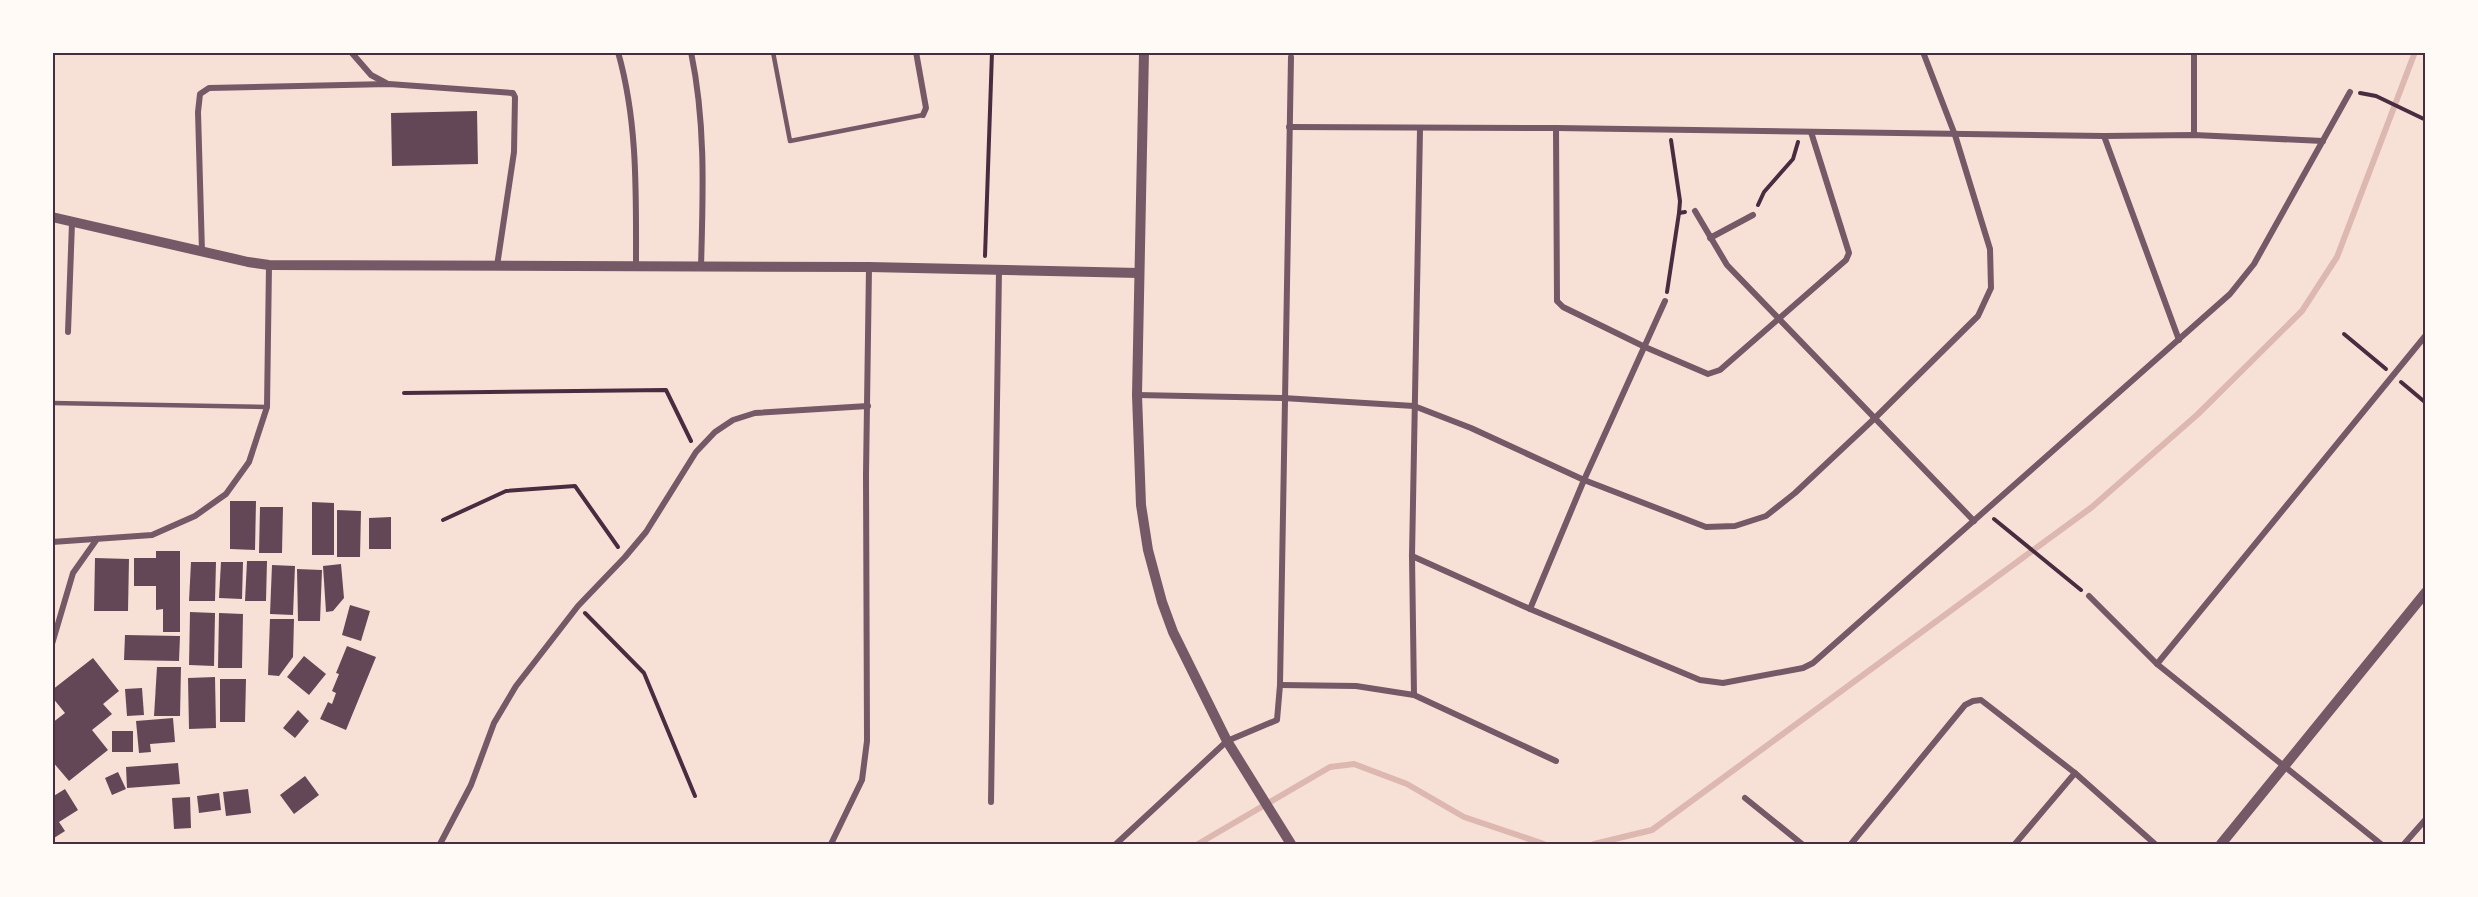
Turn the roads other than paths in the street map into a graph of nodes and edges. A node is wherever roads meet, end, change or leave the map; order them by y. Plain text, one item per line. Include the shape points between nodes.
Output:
1 (351, 52) edge
2 (618, 52) edge
3 (691, 52) edge
4 (773, 52) edge
5 (916, 52) edge
6 (1144, 52) edge
7 (1923, 52) edge
8 (2193, 52) edge
9 (1291, 57) dead end
10 (389, 84) junction
11 (2350, 92) dead end
12 (923, 115) joint
13 (1289, 127) junction
14 (1556, 128) junction
15 (1420, 129) junction
16 (1811, 132) junction
17 (1954, 135) junction
18 (2194, 135) junction
19 (2104, 136) junction
20 (2323, 141) junction
21 (1695, 211) road end
22 (1753, 215) road end
23 (52, 217) edge
24 (72, 223) junction
25 (1710, 238) junction
26 (202, 252) junction
27 (269, 265) junction
28 (497, 266) junction
29 (636, 266) junction
30 (701, 267) junction
31 (869, 267) junction
32 (999, 270) junction
33 (1139, 273) junction
34 (1665, 301) road end
35 (1779, 318) junction
36 (68, 332) dead end
37 (2426, 335) edge
38 (2179, 340) junction
39 (1645, 347) junction
40 (1137, 395) junction
41 (1283, 398) junction
42 (52, 403) edge
43 (868, 406) junction
44 (1414, 406) junction
45 (267, 407) junction
46 (1875, 418) junction
47 (1584, 480) junction
48 (1974, 521) junction
49 (96, 539) junction
50 (52, 542) edge
51 (1412, 556) junction
52 (2426, 592) edge
53 (2089, 596) road end
54 (1530, 609) junction
55 (52, 644) edge
56 (2157, 664) junction
57 (1280, 686) junction
58 (1414, 695) junction
59 (1227, 741) junction
60 (1556, 761) dead end
61 (2286, 766) junction
62 (2075, 773) junction
63 (1745, 798) dead end
64 (991, 802) dead end
65 (2426, 819) edge
66 (440, 844) edge
67 (831, 844) edge
68 (1116, 844) edge
69 (1291, 844) edge
70 (1802, 844) edge
71 (1851, 844) edge
72 (2015, 844) edge
73 (2155, 844) edge
74 (2221, 844) edge
75 (2381, 844) edge
76 (2404, 844) edge

1 - 10 street via 371,75
2 - 29 street via 633,131
3 - 30 street via 704,149
4 - 12 lane via 790,141
5 - 12 street via 926,108
6 - 33 street
7 - 17 street
8 - 18 street
9 - 13 street
10 - 26 street via 209,88 201,94 198,112
10 - 28 street via 513,93 514,152
11 - 20 street
13 - 15 street
13 - 41 street
14 - 15 street
14 - 16 street
14 - 39 street via 1557,301
15 - 44 street
16 - 17 street
16 - 35 street via 1849,253 1846,260
17 - 19 street
17 - 46 street via 1990,249 1990,288 1978,316
18 - 19 street
18 - 20 street
19 - 38 street
20 - 38 street via 2254,264 2230,294
21 - 25 street
22 - 25 street
23 - 24 street
24 - 26 street
24 - 36 street
25 - 35 street via 1727,266
26 - 27 street
27 - 28 street
27 - 45 street
28 - 29 street
29 - 30 street
30 - 31 street
31 - 32 street
31 - 43 street
32 - 33 street
32 - 64 street
33 - 40 street
34 - 39 street
35 - 39 street via 1715,373 1708,374
35 - 46 street
37 - 56 street
38 - 48 street
39 - 47 street
40 - 41 street
40 - 59 street via 1141,505 1155,579 1173,632
41 - 44 street
41 - 57 street
42 - 45 lane
43 - 66 street via 755,413 734,420 696,452 646,532 578,606 504,705 471,785
43 - 67 street via 867,741 862,780
44 - 47 street
44 - 51 street
45 - 49 street via 249,462 226,494 195,516 152,535
46 - 47 street via 1796,493 1766,516 1735,526 1706,527
46 - 48 street
47 - 54 street
48 - 54 street via 1813,663 1788,672 1712,683
49 - 50 street
49 - 55 street via 73,573
51 - 54 street
51 - 58 street
52 - 61 street
53 - 56 street
56 - 61 street
57 - 58 street via 1356,686
57 - 59 street via 1277,720
58 - 60 street
59 - 68 street
59 - 69 street
61 - 74 street
61 - 75 street
62 - 71 street via 1981,700 1973,701 1965,705
62 - 72 street
62 - 73 street
63 - 70 street
65 - 76 street

